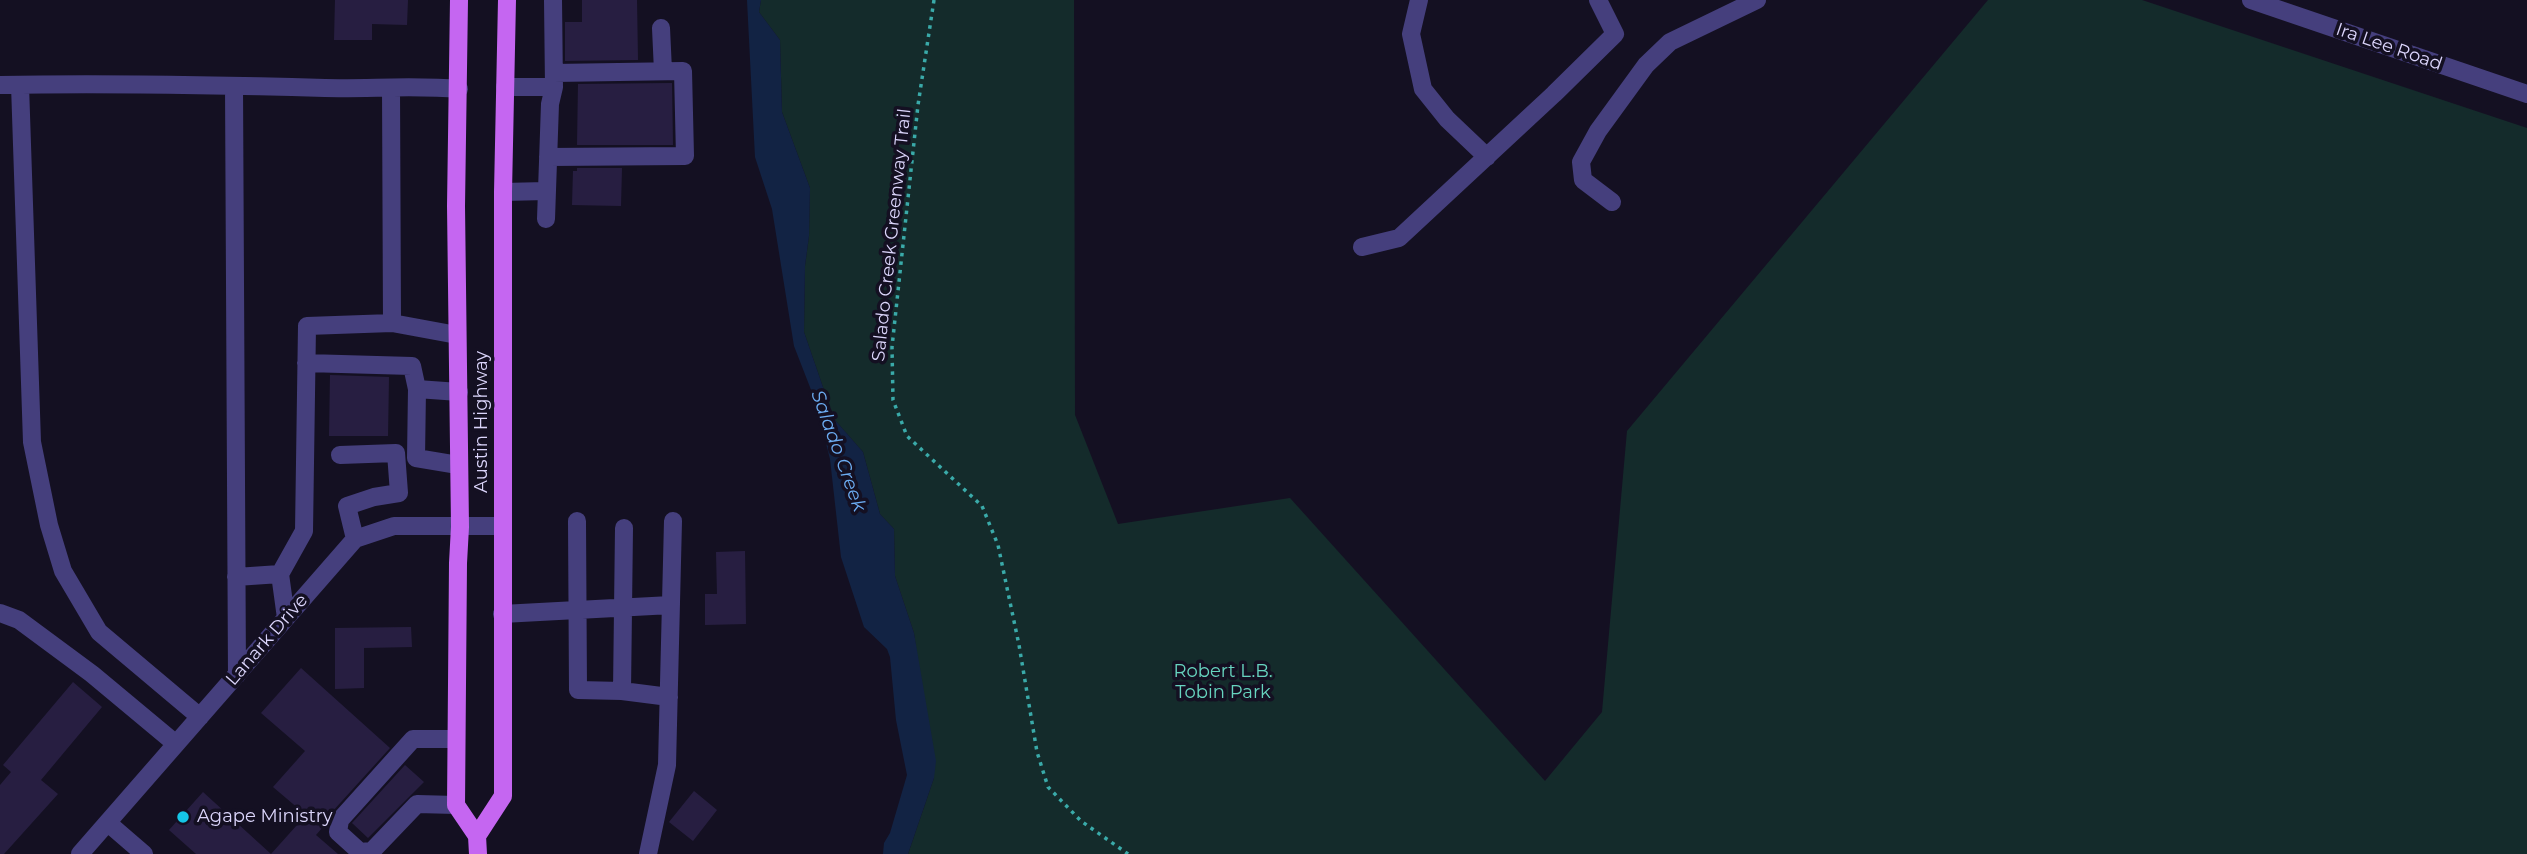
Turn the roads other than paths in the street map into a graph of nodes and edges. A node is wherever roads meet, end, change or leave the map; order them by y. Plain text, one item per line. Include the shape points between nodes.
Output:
1 (458, 0) edge
2 (506, 0) edge
3 (553, 0) edge
4 (1419, 0) edge
5 (1598, 0) edge
6 (1757, 0) edge
7 (2251, 0) edge
8 (661, 28) dead end
9 (663, 71) junction
10 (554, 80) junction
11 (0, 85) edge
12 (20, 85) junction
13 (234, 86) junction
14 (505, 87) junction
15 (391, 88) junction
16 (459, 89) junction
17 (2527, 94) edge
18 (1487, 157) junction
19 (548, 158) junction
20 (546, 191) junction
21 (503, 192) junction
22 (1612, 202) dead end
23 (546, 219) dead end
24 (1362, 247) dead end
25 (392, 323) junction
26 (457, 335) junction
27 (306, 363) junction
28 (417, 389) junction
29 (459, 392) junction
30 (340, 455) dead end
31 (458, 465) junction
32 (576, 521) dead end
33 (673, 521) dead end
34 (503, 526) junction
35 (460, 527) junction
36 (624, 528) dead end
37 (355, 539) junction
38 (280, 574) junction
39 (236, 577) junction
40 (671, 606) junction
41 (624, 608) junction
42 (577, 610) junction
43 (0, 613) edge
44 (502, 614) junction
45 (286, 618) junction
46 (237, 675) junction
47 (622, 691) junction
48 (669, 697) junction
49 (200, 717) junction
50 (456, 739) junction
51 (176, 744) junction
52 (456, 805) junction
53 (107, 823) junction
54 (477, 835) junction
55 (80, 854) edge
56 (144, 854) edge
57 (478, 854) edge
58 (648, 854) edge

1 - 16 main road, Austin Highway
2 - 14 main road, Austin Highway
3 - 10 street
4 - 18 street via 1411,34 1423,89
5 - 18 street via 1615,34
6 - 22 street via 1670,42 1646,65 1606,120 1581,162 1583,180
7 - 17 street, Ira Lee Road
8 - 9 street
9 - 10 street
9 - 19 street via 683,71 685,156
10 - 14 street
10 - 19 street
11 - 12 street
12 - 13 street
12 - 49 street via 32,442 49,525 63,571 99,632
13 - 15 street
13 - 39 street
14 - 21 main road, Austin Highway
15 - 16 street
15 - 25 street
16 - 26 main road, Austin Highway
18 - 24 street via 1399,238
19 - 20 street
20 - 21 street
20 - 23 street
21 - 34 main road, Austin Highway
25 - 26 street
25 - 27 street via 307,326
26 - 29 main road, Austin Highway
27 - 28 street via 411,366
27 - 38 street via 304,531
28 - 29 street
28 - 31 street via 416,458
29 - 31 main road, Austin Highway
30 - 37 street via 396,453 399,493 347,506
31 - 35 main road, Austin Highway
32 - 42 street
33 - 40 street
34 - 35 street
34 - 44 main road, Austin Highway
35 - 37 street via 394,526
35 - 50 main road, Austin Highway
36 - 41 street
37 - 45 street, Lanark Drive
38 - 39 street
38 - 45 street
39 - 46 street
40 - 41 street
40 - 48 street
41 - 42 street
41 - 47 street
42 - 44 street
42 - 47 street via 578,690
43 - 51 street via 19,620 73,659
44 - 54 main road, Austin Highway via 503,796
45 - 46 street, Lanark Drive
46 - 49 street, Lanark Drive
47 - 48 street
48 - 58 street via 667,765
49 - 51 street, Lanark Drive
50 - 52 main road, Austin Highway
50 - 52 street via 413,739 340,820 338,832 360,852 372,850 416,804
51 - 53 street, Lanark Drive
52 - 54 main road
53 - 55 street, Lanark Drive
53 - 56 street
54 - 57 main road

